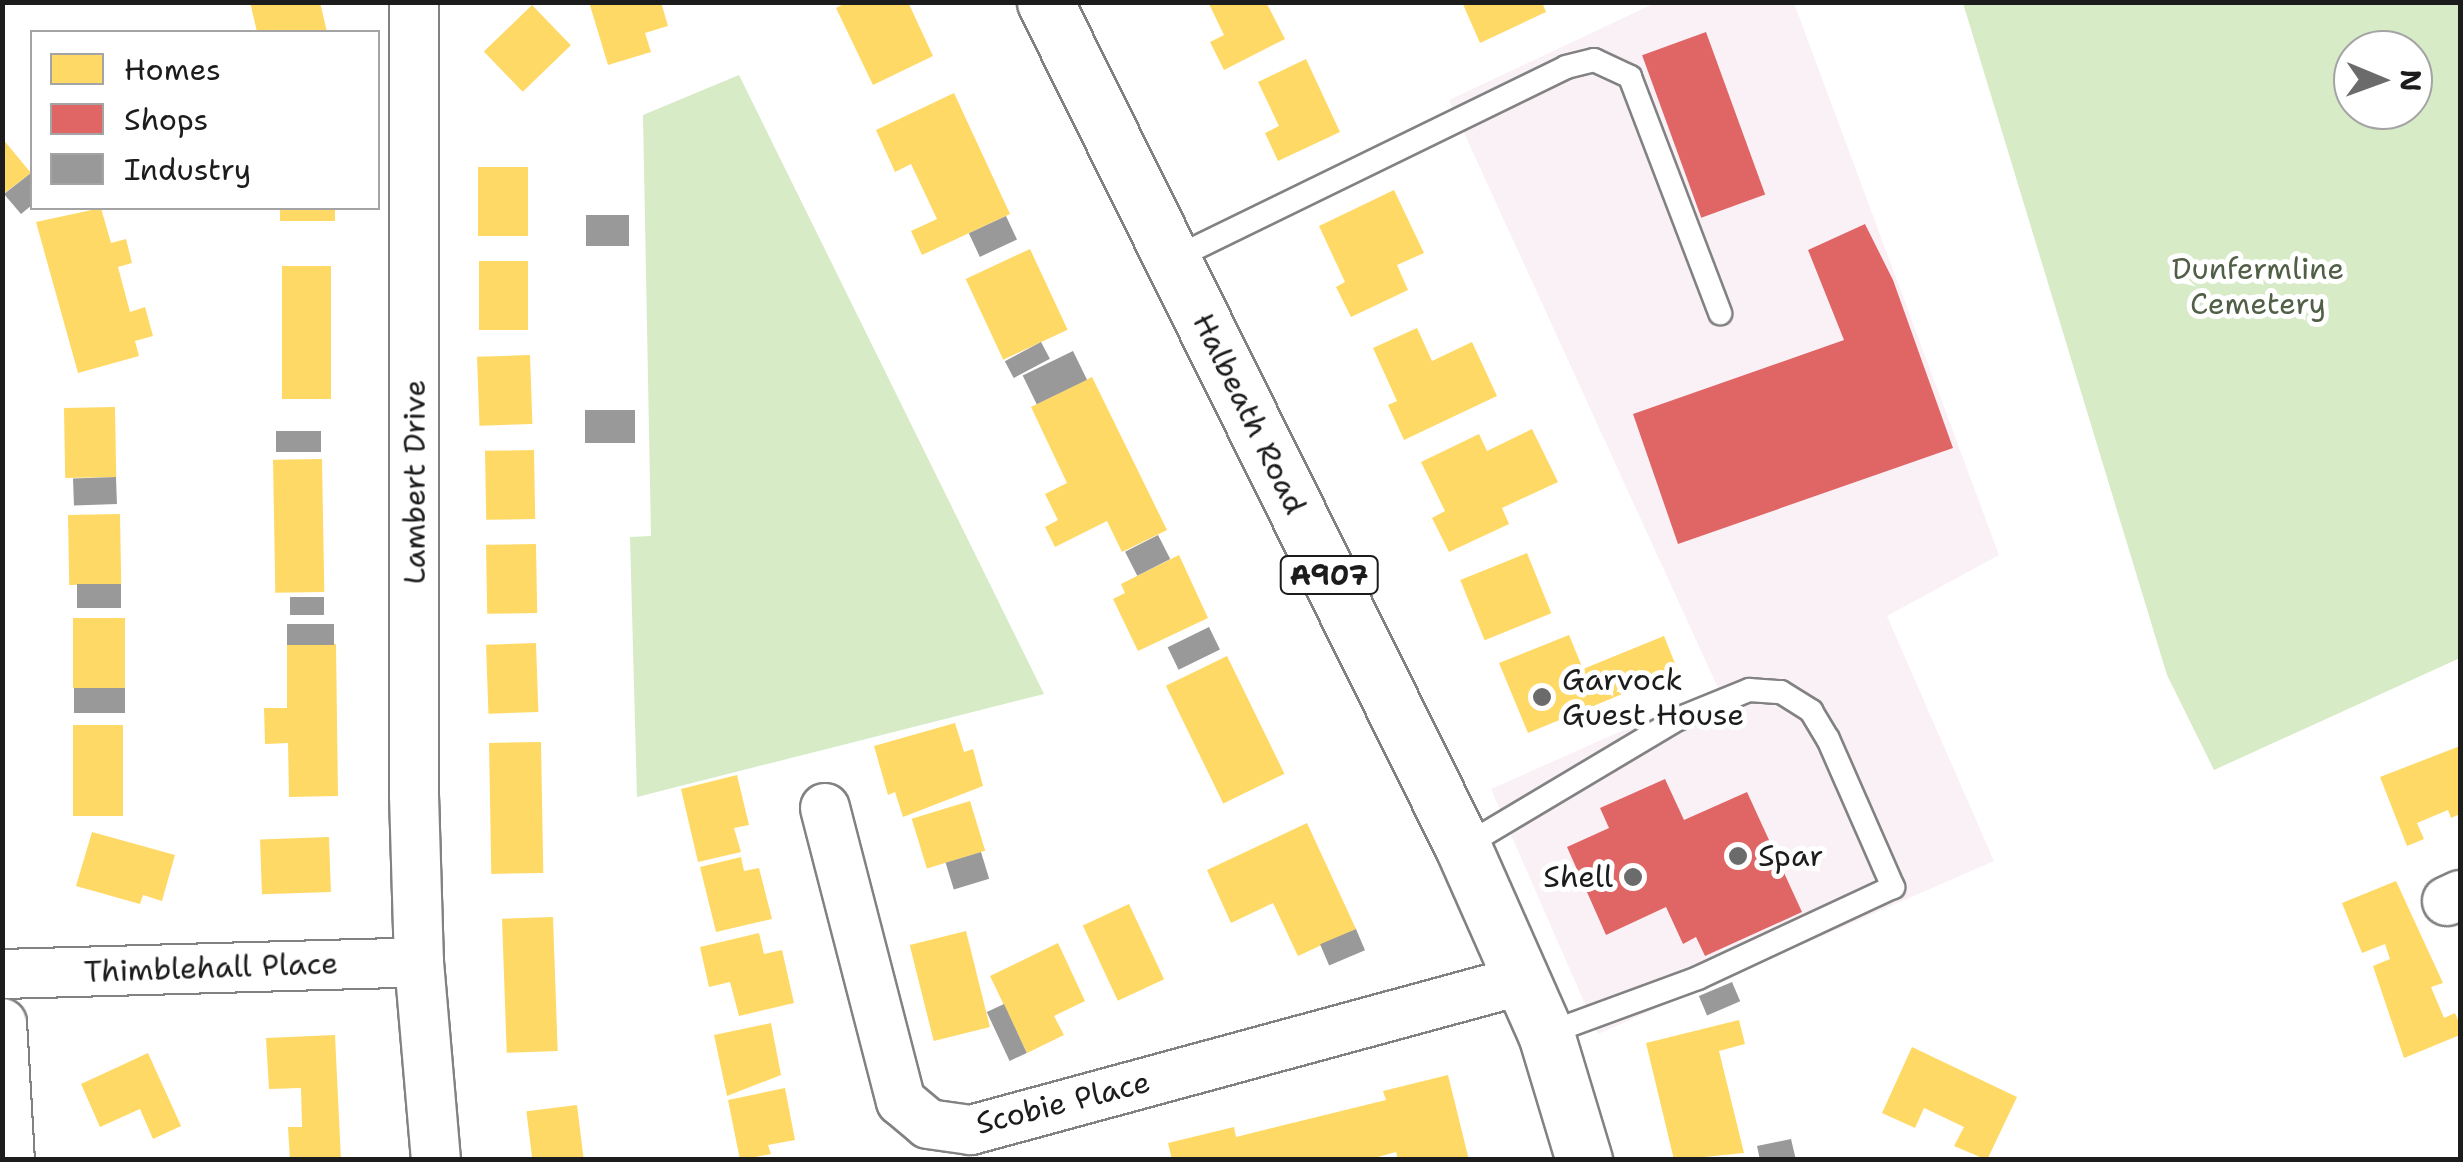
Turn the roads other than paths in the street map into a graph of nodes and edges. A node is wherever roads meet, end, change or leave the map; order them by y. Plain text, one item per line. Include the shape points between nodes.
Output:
1 (414, 2) edge
2 (1045, 2) edge
3 (1173, 258) junction
4 (1720, 313) dead end
5 (825, 808) dead end
6 (1463, 847) junction
7 (419, 962) junction
8 (2, 974) edge
9 (1523, 980) junction
10 (2, 1023) edge
11 (1546, 1034) junction
12 (10, 1160) edge
13 (436, 1160) edge
14 (1584, 1160) edge

1 - 7 street, Lambert Drive
2 - 3 main road, Halbeath Road / A907
3 - 4 lane via 1566,67 1594,60 1630,77
3 - 6 main road, Halbeath Road / A907
5 - 9 street, Scobie Place via 901,1101 928,1124 970,1130
6 - 9 main road, Halbeath Road / A907
6 - 11 lane via 1678,718 1749,690 1781,692 1810,712 1828,739 1893,887 1698,978
7 - 8 street, Thimblehall Place
7 - 13 street, Lambert Drive
9 - 11 main road, Halbeath Road / A907
10 - 12 street
11 - 14 main road, Halbeath Road / A907

